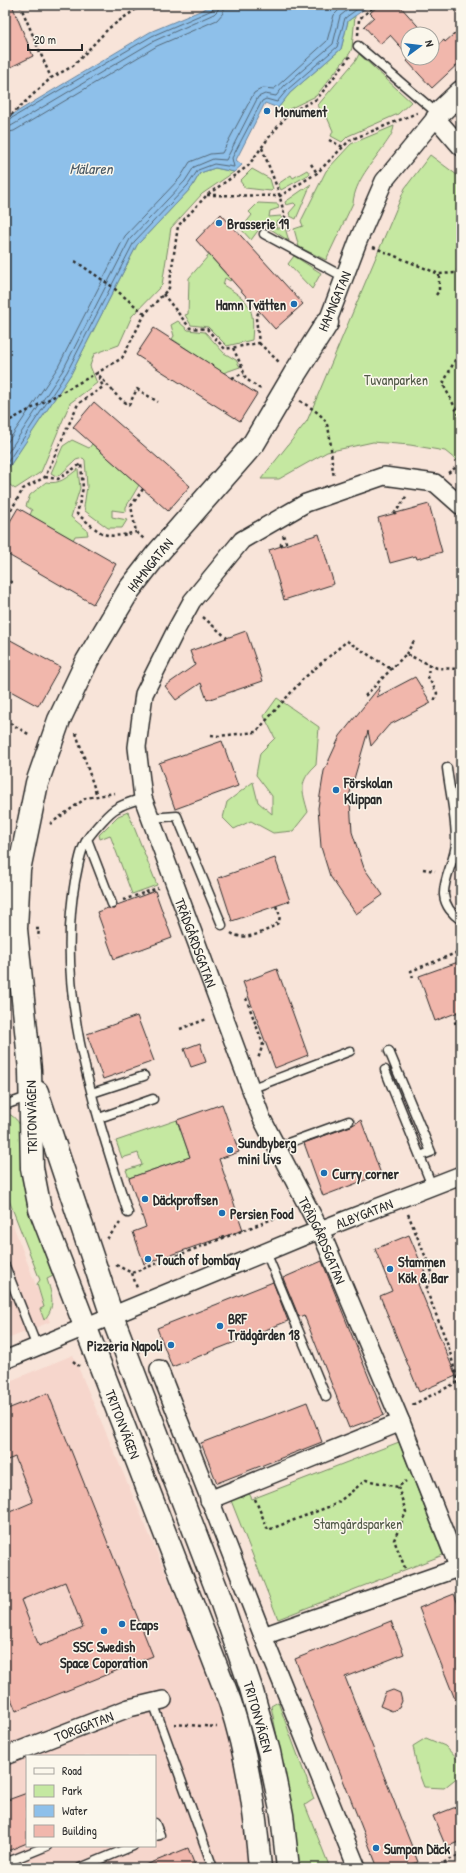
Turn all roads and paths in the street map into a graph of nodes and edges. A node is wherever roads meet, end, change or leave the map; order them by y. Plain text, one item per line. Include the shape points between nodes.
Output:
1 (20, 5) edge
2 (142, 5) edge
3 (376, 5) edge
4 (358, 46) junction
5 (51, 78) junction
6 (461, 92) edge
7 (439, 114) junction
8 (5, 116) edge
9 (329, 140) dead end
10 (461, 146) edge
11 (262, 147) junction
12 (343, 147) junction
13 (311, 164) dead end
14 (317, 173) junction
15 (207, 195) junction
16 (280, 196) junction
17 (288, 228) dead end
18 (264, 234) dead end
19 (358, 241) junction
20 (75, 261) dead end
21 (461, 267) edge
22 (439, 274) junction
23 (344, 277) junction
24 (163, 294) junction
25 (436, 295) dead end
26 (259, 311) dead end
27 (145, 314) junction
28 (327, 323) joint
29 (259, 343) junction
30 (233, 348) junction
31 (461, 357) edge
32 (283, 366) dead end
33 (97, 373) junction
34 (244, 373) junction
35 (232, 378) dead end
36 (265, 392) dead end
37 (300, 401) dead end
38 (158, 402) dead end
39 (461, 419) edge
40 (5, 423) edge
41 (45, 477) junction
42 (144, 489) dead end
43 (338, 492) junction
44 (406, 492) dead end
45 (461, 506) edge
46 (394, 514) dead end
47 (5, 520) edge
48 (136, 532) junction
49 (146, 541) dead end
50 (5, 578) edge
51 (14, 584) dead end
52 (198, 612) dead end
53 (227, 638) dead end
54 (414, 641) dead end
55 (406, 654) junction
56 (429, 664) junction
57 (391, 669) junction
58 (461, 669) edge
59 (365, 696) dead end
60 (434, 702) dead end
61 (5, 720) edge
62 (76, 732) dead end
63 (30, 735) dead end
64 (211, 735) dead end
65 (447, 768) dead end
66 (118, 793) dead end
67 (97, 797) junction
68 (143, 798) junction
69 (150, 818) junction
70 (50, 824) dead end
71 (87, 839) junction
72 (161, 887) dead end
73 (112, 904) joint
74 (276, 906) dead end
75 (461, 920) edge
76 (222, 925) joint
77 (39, 930) dead end
78 (38, 942) dead end
79 (461, 952) edge
80 (413, 978) dead end
81 (246, 998) dead end
82 (209, 1018) dead end
83 (461, 1021) edge
84 (454, 1023) dead end
85 (180, 1029) dead end
86 (389, 1050) dead end
87 (350, 1051) dead end
88 (256, 1066) dead end
89 (30, 1070) junction
90 (385, 1070) dead end
91 (144, 1076) dead end
92 (250, 1088) junction
93 (92, 1093) junction
94 (30, 1096) junction
95 (153, 1099) dead end
96 (5, 1105) edge
97 (99, 1118) junction
98 (349, 1121) dead end
99 (277, 1146) junction
100 (420, 1156) junction
101 (461, 1175) edge
102 (432, 1186) junction
103 (402, 1198) junction
104 (291, 1212) dead end
105 (128, 1213) joint
106 (320, 1230) junction
107 (103, 1233) dead end
108 (106, 1240) junction
109 (108, 1246) dead end
110 (266, 1252) junction
111 (114, 1264) dead end
112 (5, 1266) edge
113 (132, 1273) junction
114 (141, 1303) junction
115 (112, 1316) junction
116 (85, 1327) junction
117 (37, 1347) junction
118 (5, 1360) edge
119 (159, 1369) dead end
120 (326, 1397) dead end
121 (399, 1417) junction
122 (421, 1472) junction
123 (249, 1484) junction
124 (398, 1487) junction
125 (209, 1500) junction
126 (460, 1571) edge
127 (411, 1584) junction
128 (263, 1636) junction
129 (158, 1701) joint
130 (160, 1723) junction
131 (221, 1728) dead end
132 (5, 1756) edge
133 (156, 1825) edge
134 (156, 1836) edge
135 (45, 1847) edge
136 (130, 1847) edge
137 (461, 1854) edge
138 (5, 1863) edge
139 (80, 1868) edge
140 (214, 1868) edge
141 (260, 1868) edge
142 (288, 1868) edge
143 (357, 1868) edge
144 (433, 1868) edge

1 - 5 path
2 - 5 path via 109,28 74,66
3 - 4 path via 359,19
4 - 7 lane
4 - 11 path via 317,99 289,114
5 - 8 path via 12,114
6 - 7 street, HAMNGATAN
7 - 10 street
7 - 12 path via 416,113 350,140
7 - 19 street, HAMNGATAN via 384,181
9 - 12 path
11 - 15 path via 248,166
11 - 16 path
12 - 14 path
13 - 14 path
14 - 16 path
15 - 16 path
15 - 24 path via 178,226 169,288
16 - 17 path
18 - 23 lane
19 - 22 path
19 - 23 street, HAMNGATAN
20 - 27 path
21 - 22 path via 455,273
22 - 25 path via 439,291
23 - 28 street, HAMNGATAN
24 - 27 path
24 - 30 path via 190,328 207,329 225,349
26 - 29 path via 256,318
27 - 33 path via 122,358
28 - 89 street, HAMNGATAN via 254,443 129,590 87,661 59,720 36,783 19,870 16,929
29 - 30 path
29 - 32 path
30 - 34 path
31 - 39 path via 455,360 443,384
33 - 38 path via 118,397 129,405 137,389
33 - 40 path
33 - 41 path via 103,387 78,404
34 - 35 path
34 - 36 path via 246,379
37 - 43 path via 324,419 328,427 331,464
41 - 47 path via 23,489
41 - 48 path via 58,479 82,464 83,488 77,514 101,534 118,537
42 - 48 path via 131,506
43 - 45 street, TRÄDGÅRDSGATAN via 384,476 435,483
43 - 68 street, TRÄDGÅRDSGATAN via 306,504 242,540 192,601 144,694 137,747
44 - 46 path via 405,499
48 - 49 path
50 - 51 path
52 - 53 path
54 - 55 path
55 - 56 path
55 - 57 path
56 - 58 path via 437,668
56 - 60 path via 428,677 437,693
57 - 59 path
57 - 64 path via 347,641 303,679 256,732
61 - 63 path
62 - 67 path
65 - 75 lane via 456,841 454,859 446,872 444,896 448,908
66 - 67 path
67 - 70 path via 86,798
68 - 69 street, TRÄDGÅRDSGATAN
68 - 71 lane via 116,808
69 - 76 lane via 178,816
69 - 92 street, TRÄDGÅRDSGATAN
71 - 73 lane
71 - 93 lane via 78,863 72,899 70,951 76,1019
72 - 73 path
74 - 76 path via 280,915 279,922 272,928 255,934 236,936
77 - 78 path
79 - 80 path via 411,972
81 - 88 path via 263,1044
82 - 85 path
83 - 84 path
86 - 100 lane via 431,1152
87 - 92 lane
89 - 94 street, TRITONVÄGEN
89 - 115 street, TRITONVÄGEN
90 - 100 lane
91 - 93 lane
92 - 99 street, TRÄDGÅRDSGATAN via 262,1119
93 - 97 lane
94 - 96 lane
94 - 116 street, TRITONVÄGEN via 32,1168 40,1209
95 - 97 lane
97 - 105 lane
98 - 99 lane
99 - 106 street, TRÄDGÅRDSGATAN
100 - 102 lane
101 - 102 street, ALBYGATAN
102 - 103 street, ALBYGATAN
103 - 106 street, ALBYGATAN
103 - 121 path via 433,1275 426,1289 448,1345 458,1382
104 - 113 path
105 - 108 path
106 - 110 street, ALBYGATAN
106 - 121 street, TRÄDGÅRDSGATAN
107 - 108 path
108 - 109 path
110 - 114 street, ALBYGATAN
110 - 120 lane
111 - 113 path
112 - 117 lane
113 - 114 path
114 - 115 street, ALBYGATAN
115 - 116 street, ALBYGATAN
115 - 142 street, TRITONVÄGEN via 220,1598 251,1688 269,1752 282,1815
116 - 117 street, ALBYGATAN
116 - 141 street, TRITONVÄGEN via 239,1729 252,1790
117 - 118 street, ALBYGATAN
119 - 125 street
121 - 122 street, TRÄDGÅRDSGATAN
121 - 123 street
122 - 124 path
122 - 126 street, TRÄDGÅRDSGATAN
123 - 124 path via 268,1530 336,1504 366,1480
123 - 125 street
124 - 127 path via 406,1512 394,1540
125 - 128 street
126 - 127 street
127 - 128 street
128 - 143 street
129 - 130 lane
129 - 132 street, TORGGATAN via 129,1708
130 - 131 path
130 - 140 lane
133 - 134 lane via 160,1835
135 - 138 lane
136 - 139 lane
137 - 144 path

